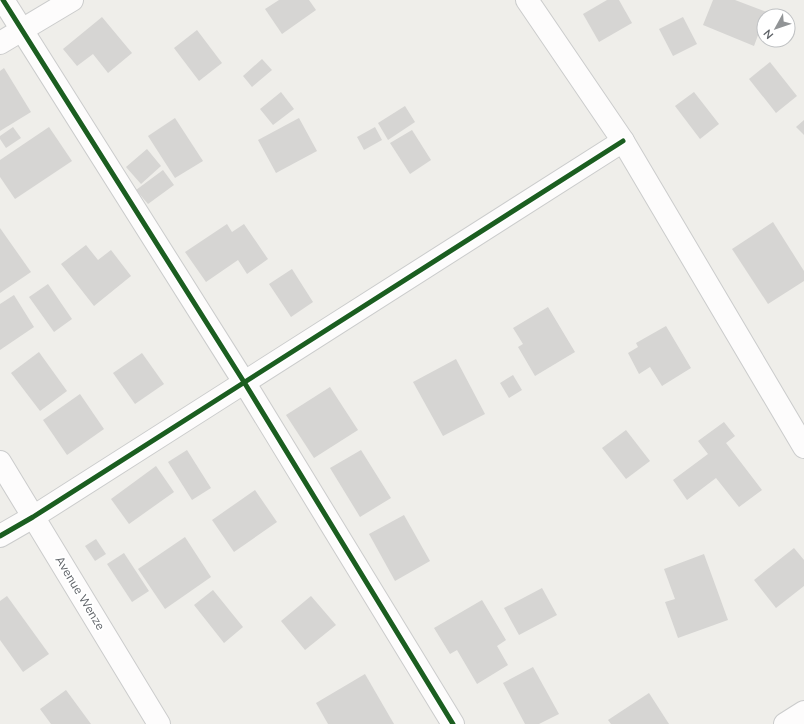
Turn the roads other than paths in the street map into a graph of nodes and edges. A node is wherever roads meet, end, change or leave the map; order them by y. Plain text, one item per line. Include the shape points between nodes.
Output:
1 (3, 0) edge
2 (72, 0) edge
3 (527, 0) edge
4 (22, 29) junction
5 (0, 43) edge
6 (623, 141) junction
7 (244, 382) junction
8 (804, 446) edge
9 (0, 462) edge
10 (33, 517) junction
11 (0, 536) edge
12 (804, 712) edge
13 (159, 724) edge
14 (453, 724) edge
15 (785, 724) edge

1 - 4 street
2 - 4 street
3 - 6 street
4 - 5 street
4 - 7 street
6 - 7 street
6 - 8 street
7 - 10 street
7 - 14 street
9 - 10 street, Avenue Wenze
10 - 11 street
10 - 13 street, Avenue Wenze
12 - 15 street

